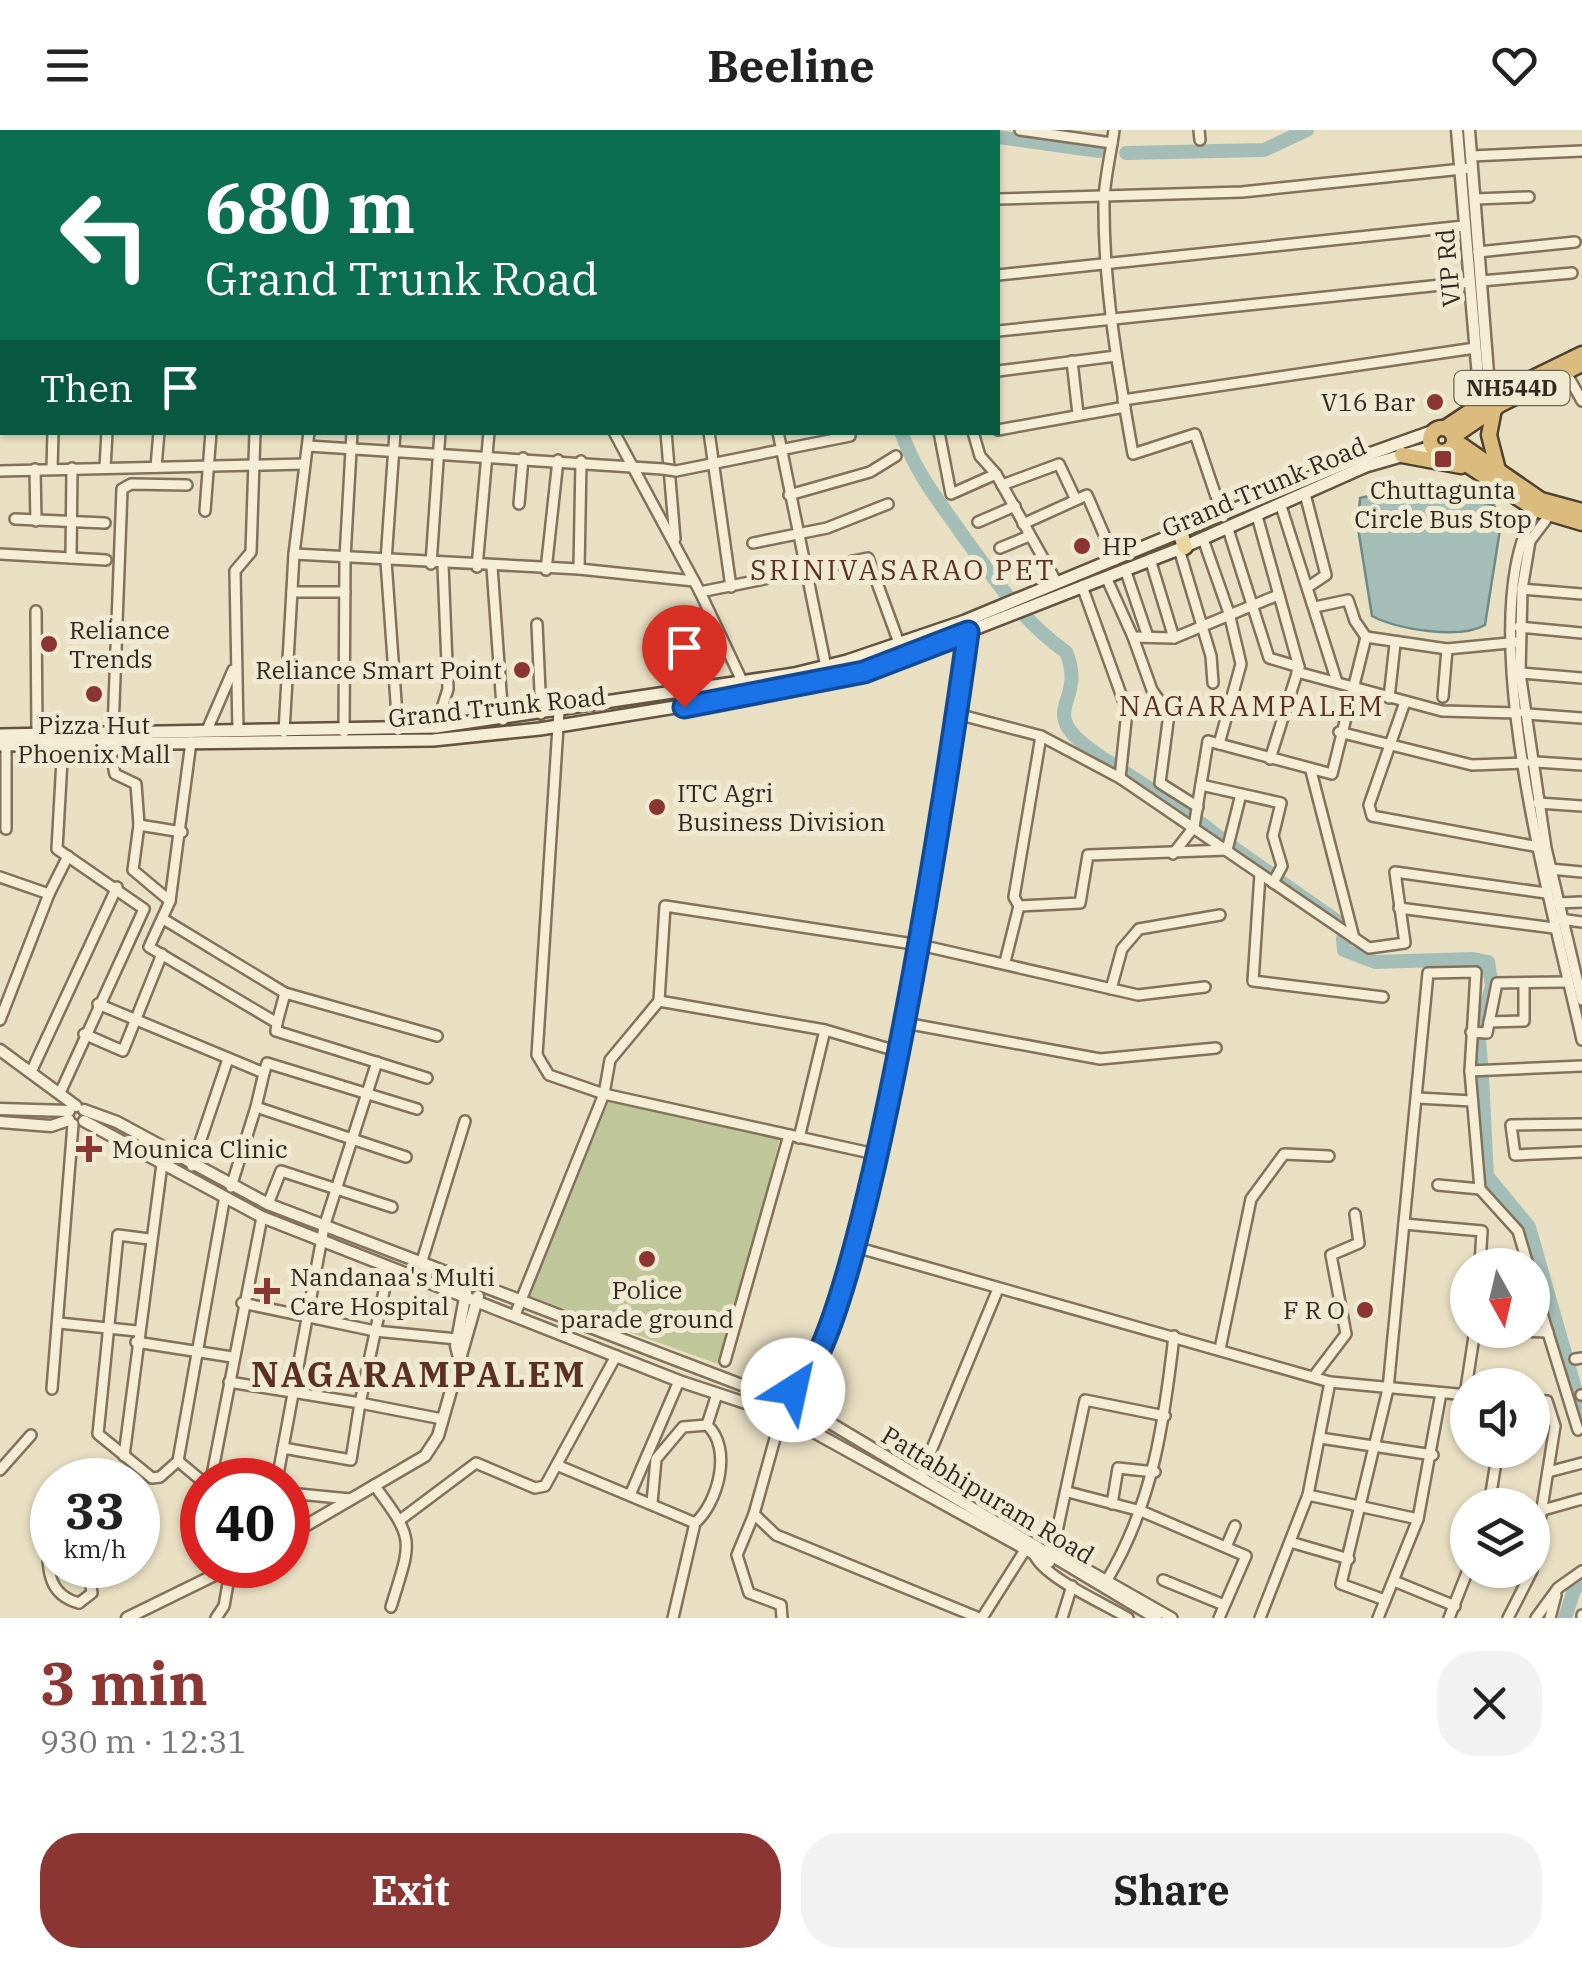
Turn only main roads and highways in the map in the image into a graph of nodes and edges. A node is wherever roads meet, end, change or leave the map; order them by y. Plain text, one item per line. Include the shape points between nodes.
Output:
1 (1582, 354) edge
2 (1582, 364) edge
3 (1563, 368) junction
4 (1496, 403) junction
5 (1444, 439) junction
6 (1402, 455) junction
7 (1476, 470) junction
8 (1499, 474) junction
9 (1546, 508) junction
10 (1582, 511) edge
11 (1582, 522) edge
12 (1226, 523) junction
13 (1182, 543) junction
14 (1120, 564) junction
15 (1026, 603) junction
16 (994, 616) junction
17 (110, 735) junction
18 (2, 742) edge

1 - 3 highway, NH544D
2 - 3 highway, NH544D
3 - 4 highway, NH544D
4 - 5 highway, NH544D
4 - 8 highway, NH544D via 1489,435
5 - 6 main road, Grand Trunk Road
5 - 7 highway, NH544D
5 - 8 highway, NH544D
5 - 12 main road, Grand Trunk Road via 1358,458
6 - 7 highway, NH544D
6 - 12 main road, Grand Trunk Road
7 - 9 highway, NH544D
8 - 9 highway, NH544D
9 - 10 highway, NH544D
9 - 11 highway, NH544D
12 - 13 main road, Grand Trunk Road
12 - 13 main road, Grand Trunk Road via 1203,539
13 - 14 main road, Grand Trunk Road
13 - 14 main road, Grand Trunk Road
14 - 15 main road, Grand Trunk Road via 1056,584
14 - 15 main road, Grand Trunk Road via 1106,577
15 - 16 main road, Grand Trunk Road
16 - 17 main road, Grand Trunk Road via 826,667 503,720 398,730
16 - 17 main road, Grand Trunk Road via 864,672 750,698 558,726 362,744
17 - 18 main road, Grand Trunk Road
17 - 18 main road, Grand Trunk Road via 37,734

